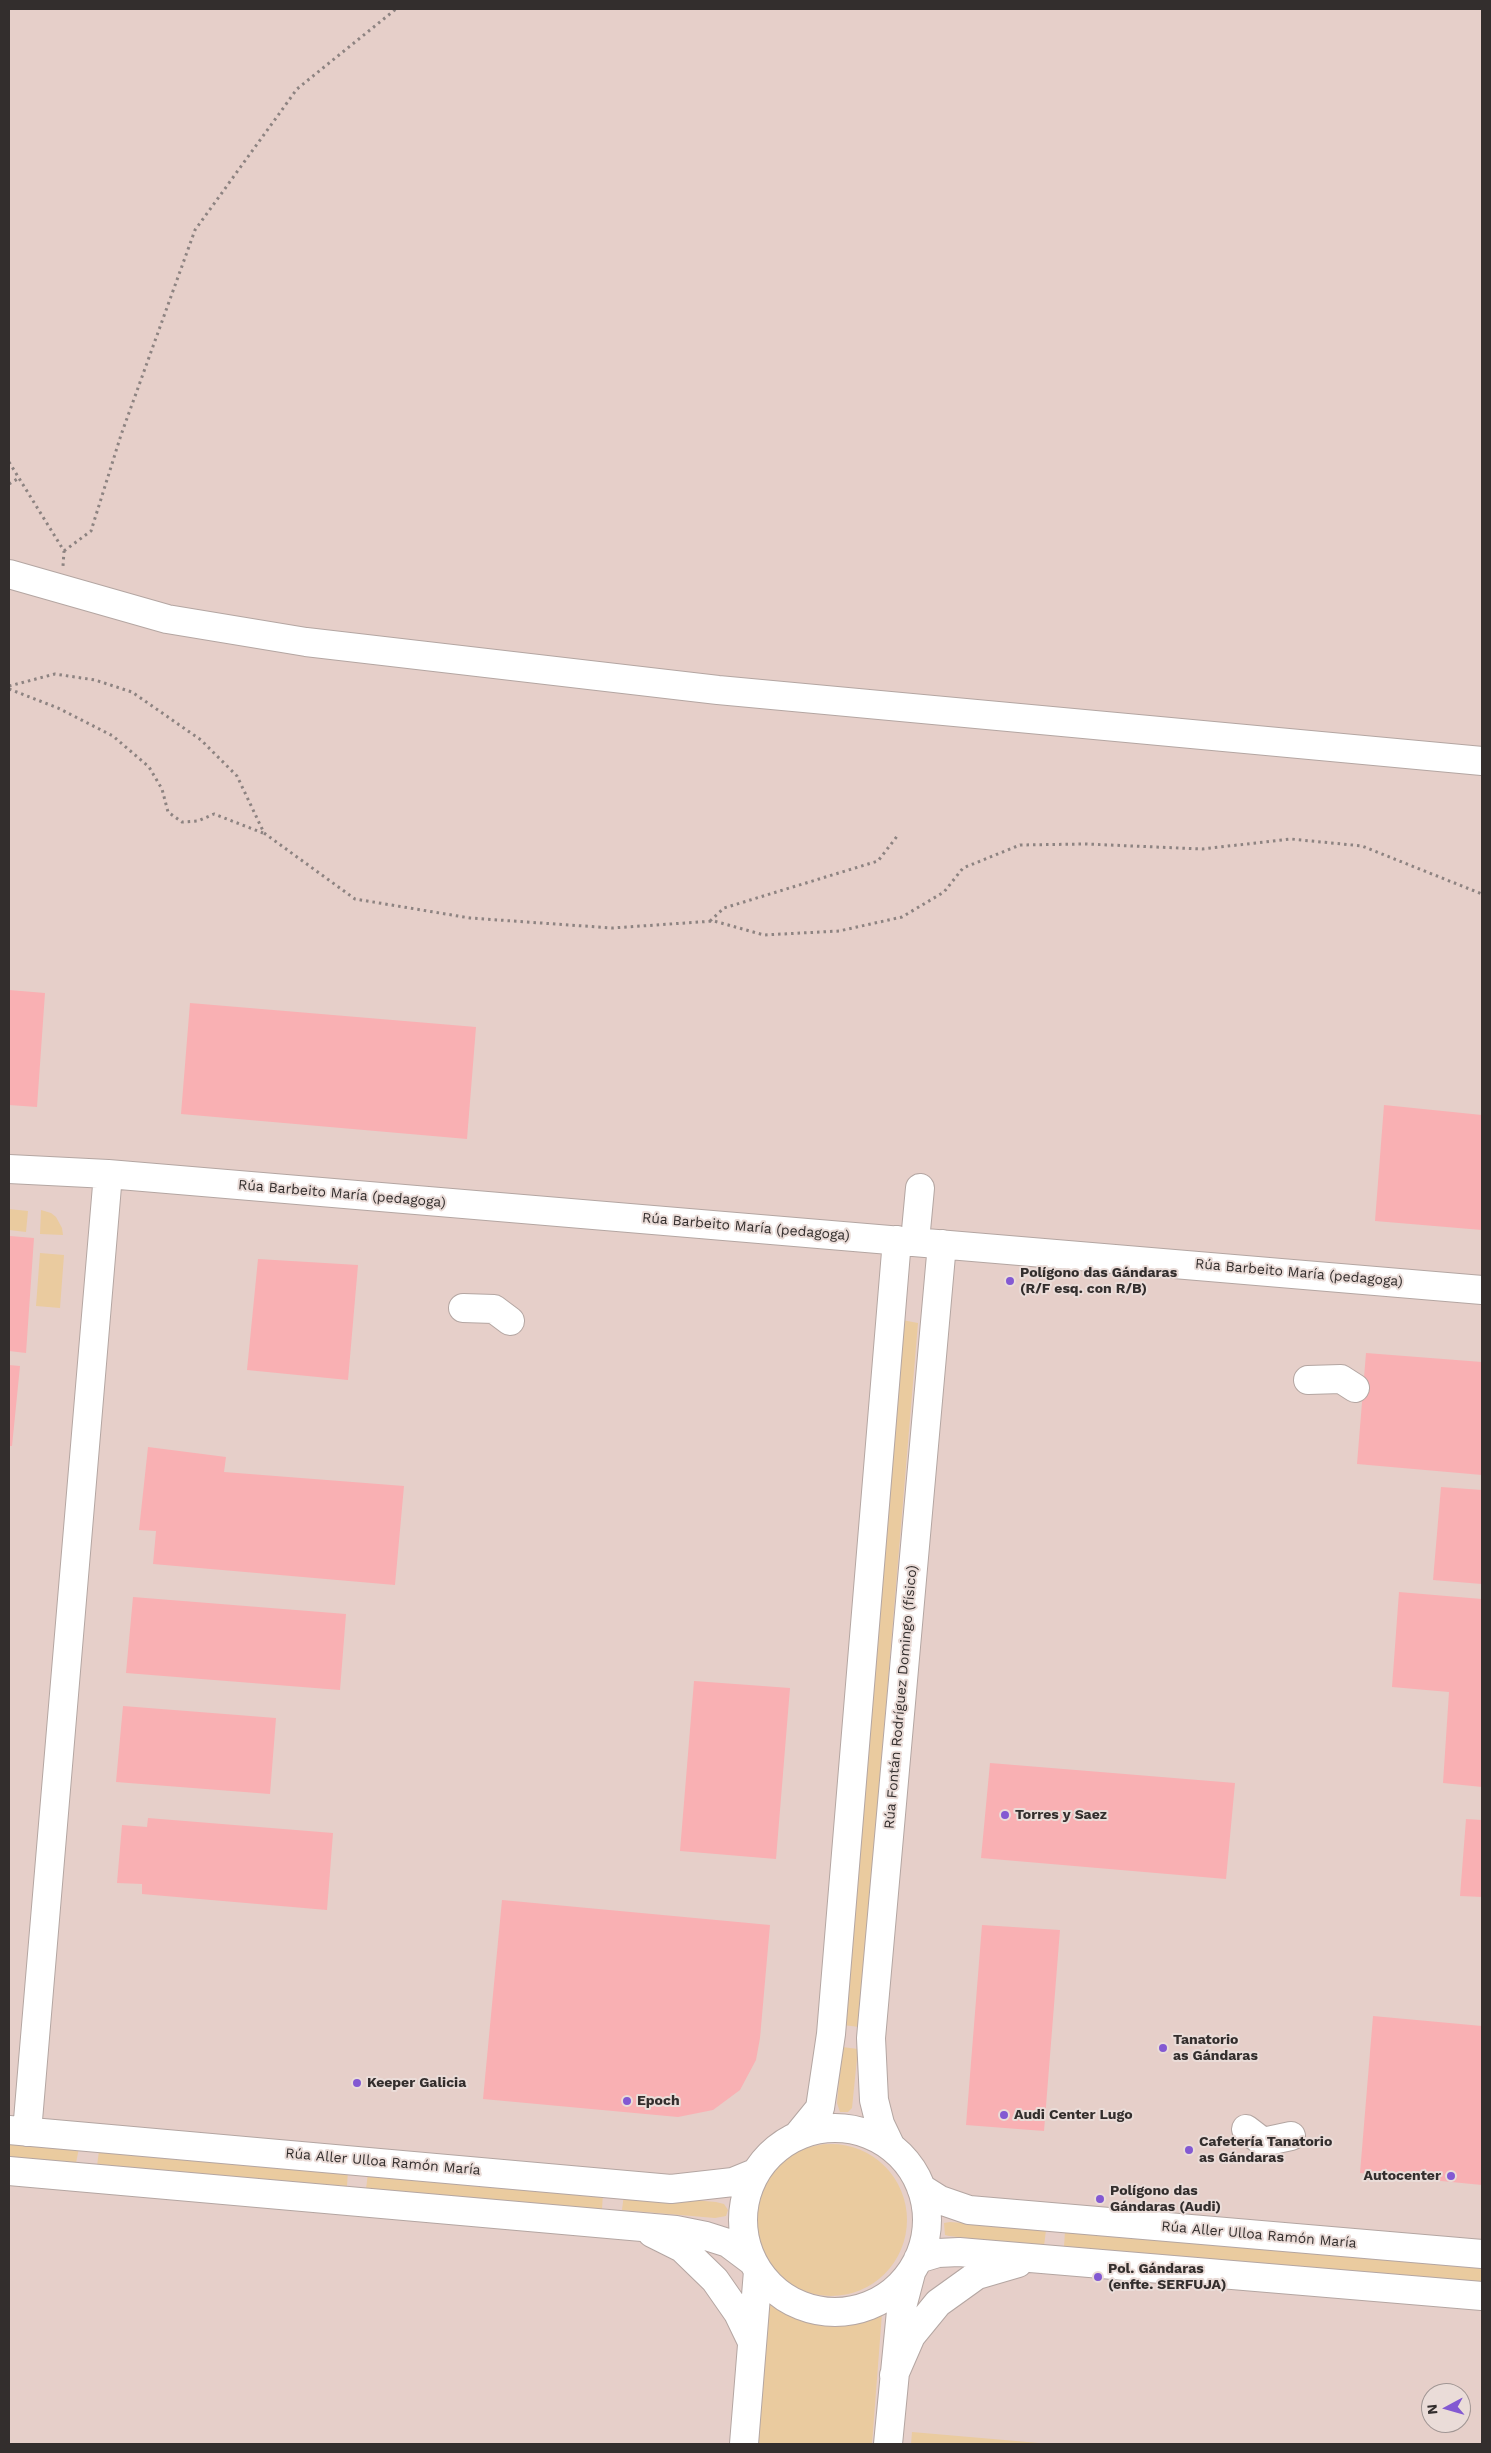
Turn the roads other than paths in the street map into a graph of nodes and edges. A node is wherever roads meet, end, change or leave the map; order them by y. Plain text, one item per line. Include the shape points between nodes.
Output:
1 (9, 574) edge
2 (1482, 761) edge
3 (9, 1169) edge
4 (108, 1174) junction
5 (920, 1188) dead end
6 (906, 1241) junction
7 (942, 1244) junction
8 (1482, 1290) edge
9 (463, 1308) dead end
10 (510, 1321) dead end
11 (1308, 1380) dead end
12 (1355, 1388) dead end
13 (1246, 2129) dead end
14 (18, 2131) edge
15 (798, 2135) junction
16 (1291, 2136) dead end
17 (891, 2147) junction
18 (9, 2171) edge
19 (755, 2173) junction
20 (921, 2188) junction
21 (640, 2226) junction
22 (1482, 2254) edge
23 (1032, 2258) junction
24 (755, 2266) junction
25 (914, 2266) junction
26 (1482, 2296) edge
27 (752, 2342) junction
28 (894, 2374) junction
29 (744, 2444) edge
30 (888, 2444) edge

1 - 2 street via 167,619 315,643 718,690
3 - 4 street, Rúa Barbeito María (pedagoga)
4 - 6 street, Rúa Barbeito María (pedagoga)
4 - 14 street
5 - 6 street
6 - 7 street, Rúa Barbeito María (pedagoga)
6 - 15 street via 831,2034 820,2108
7 - 8 street, Rúa Barbeito María (pedagoga)
7 - 17 street, Rúa Fontán Rodríguez Domingo (físico) via 871,2038 874,2100 880,2124
9 - 10 street via 494,1309
11 - 12 street via 1341,1379
13 - 16 street via 1263,2142
14 - 19 street, Rúa Aller Ulloa Ramón María via 671,2189 733,2182
15 - 17 street, Rúa Aller Ulloa Ramón María via 837,2127 874,2136
15 - 19 street, Rúa Aller Ulloa Ramón María via 774,2151
17 - 20 street, Rúa Aller Ulloa Ramón María via 909,2165
18 - 21 street, Rúa Aller Ulloa Ramón María
19 - 24 street, Rúa Aller Ulloa Ramón María via 744,2202 743,2232
20 - 22 street, Rúa Aller Ulloa Ramón María via 940,2200 969,2210
20 - 25 street, Rúa Aller Ulloa Ramón María via 927,2224
21 - 24 street, Rúa Aller Ulloa Ramón María via 706,2236 728,2243
21 - 27 street, Rúa Aller Ulloa Ramón María via 682,2248 715,2280 738,2313
23 - 25 street via 938,2253
23 - 26 street
23 - 28 street via 977,2275 938,2303 910,2336
24 - 25 street, Rúa Aller Ulloa Ramón María via 772,2288 791,2302 812,2310 834,2312 856,2310 878,2302 896,2289
24 - 27 street
25 - 28 street via 901,2311
27 - 29 street
28 - 30 street

